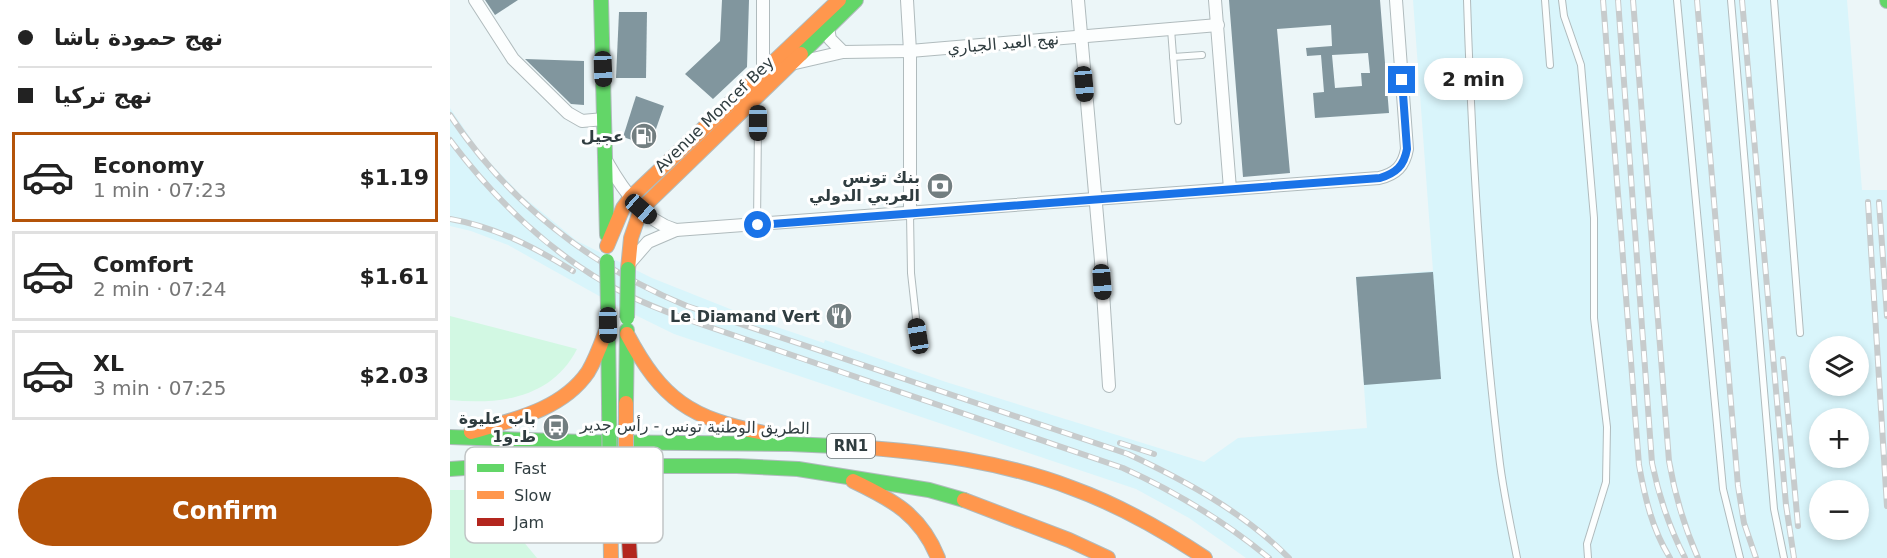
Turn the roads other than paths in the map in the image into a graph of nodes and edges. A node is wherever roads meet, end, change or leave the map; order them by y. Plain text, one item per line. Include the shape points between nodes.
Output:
1 (475, 0) edge
2 (602, 0) edge
3 (763, 0) edge
4 (839, 0) edge
5 (856, 0) edge
6 (907, 0) edge
7 (1078, 0) edge
8 (1215, 0) edge
9 (1396, 0) edge
10 (1467, 0) edge
11 (1545, 0) edge
12 (1563, 0) edge
13 (1677, 0) edge
14 (1731, 0) edge
15 (1774, 0) edge
16 (1218, 25) junction
17 (828, 28) junction
18 (1171, 29) junction
19 (1080, 37) junction
20 (843, 51) junction
21 (910, 51) junction
22 (1202, 55) dead end
23 (1173, 57) junction
24 (790, 64) junction
25 (1550, 65) dead end
26 (763, 71) junction
27 (604, 119) junction
28 (1178, 121) dead end
29 (758, 123) dead end
30 (606, 159) junction
31 (1230, 189) junction
32 (631, 197) junction
33 (1095, 200) junction
34 (641, 209) junction
35 (910, 214) junction
36 (758, 225) junction
37 (676, 230) junction
38 (607, 253) junction
39 (628, 267) junction
40 (608, 325) junction
41 (1800, 333) dead end
42 (627, 334) junction
43 (918, 336) dead end
44 (1109, 386) dead end
45 (450, 437) edge
46 (835, 444) junction
47 (609, 447) edge
48 (626, 447) edge
49 (663, 466) edge
50 (465, 468) edge
51 (450, 469) edge
52 (843, 477) junction
53 (611, 543) edge
54 (629, 543) edge
55 (611, 558) edge
56 (630, 558) edge
57 (938, 558) edge
58 (1108, 558) edge
59 (1205, 558) edge
60 (1517, 558) edge
61 (1588, 558) edge
62 (1740, 558) edge
63 (1784, 558) edge

1 - 27 street via 513,59 568,112 582,121
2 - 27 main road
3 - 26 street
4 - 26 main road, Avenue Moncef Bey
5 - 17 main road, Avenue Moncef Bey
6 - 21 street
7 - 19 street
8 - 16 street
9 - 31 street via 1407,149 1402,165 1380,178
10 - 60 lane via 1484,301 1501,466
11 - 25 lane
12 - 61 lane via 1564,16 1581,65 1594,218 1594,318 1607,427 1606,482 1587,544
13 - 62 lane via 1724,489
14 - 63 lane via 1774,509
15 - 41 lane
16 - 18 street, نهج العيد الجباري
16 - 31 street
17 - 20 street via 830,39
17 - 24 main road, Avenue Moncef Bey
18 - 19 street, نهج العيد الجباري
18 - 23 lane
19 - 21 street, نهج العيد الجباري
19 - 33 street
20 - 21 street, نهج العيد الجباري
20 - 24 street, نهج العيد الجباري
21 - 35 street
22 - 23 lane
23 - 28 lane
24 - 34 main road, Avenue Moncef Bey
26 - 32 main road, Avenue Moncef Bey
27 - 30 main road
29 - 36 lane
30 - 32 street
30 - 38 main road
31 - 33 street
32 - 34 street
32 - 38 main road, Avenue Moncef Bey via 623,208
33 - 35 street
33 - 44 street
34 - 37 street via 659,224
34 - 39 main road, Avenue Moncef Bey via 632,229
35 - 36 street
35 - 43 lane
36 - 37 street
37 - 39 street via 648,242
38 - 40 main road, bridge
39 - 42 main road, Avenue Moncef Bey, bridge
40 - 45 main road via 584,378 566,396 543,410
40 - 47 main road, bridge
42 - 46 main road via 655,382 698,416 723,426
42 - 48 main road, Avenue Moncef Bey, bridge
45 - 46 main road, الطريق الوطنية تونس - رأس جدير / RN1
46 - 59 main road, الطريق الوطنية تونس - رأس جدير / RN1 via 959,458 1020,472 1121,509
49 - 52 main road, RN1 via 798,469
50 - 51 main road, RN1
52 - 57 main road via 888,498 917,520 930,536
52 - 58 main road, RN1 via 929,490 964,500
53 - 55 main road, bridge
54 - 56 main road, Avenue Moncef Bey, bridge

